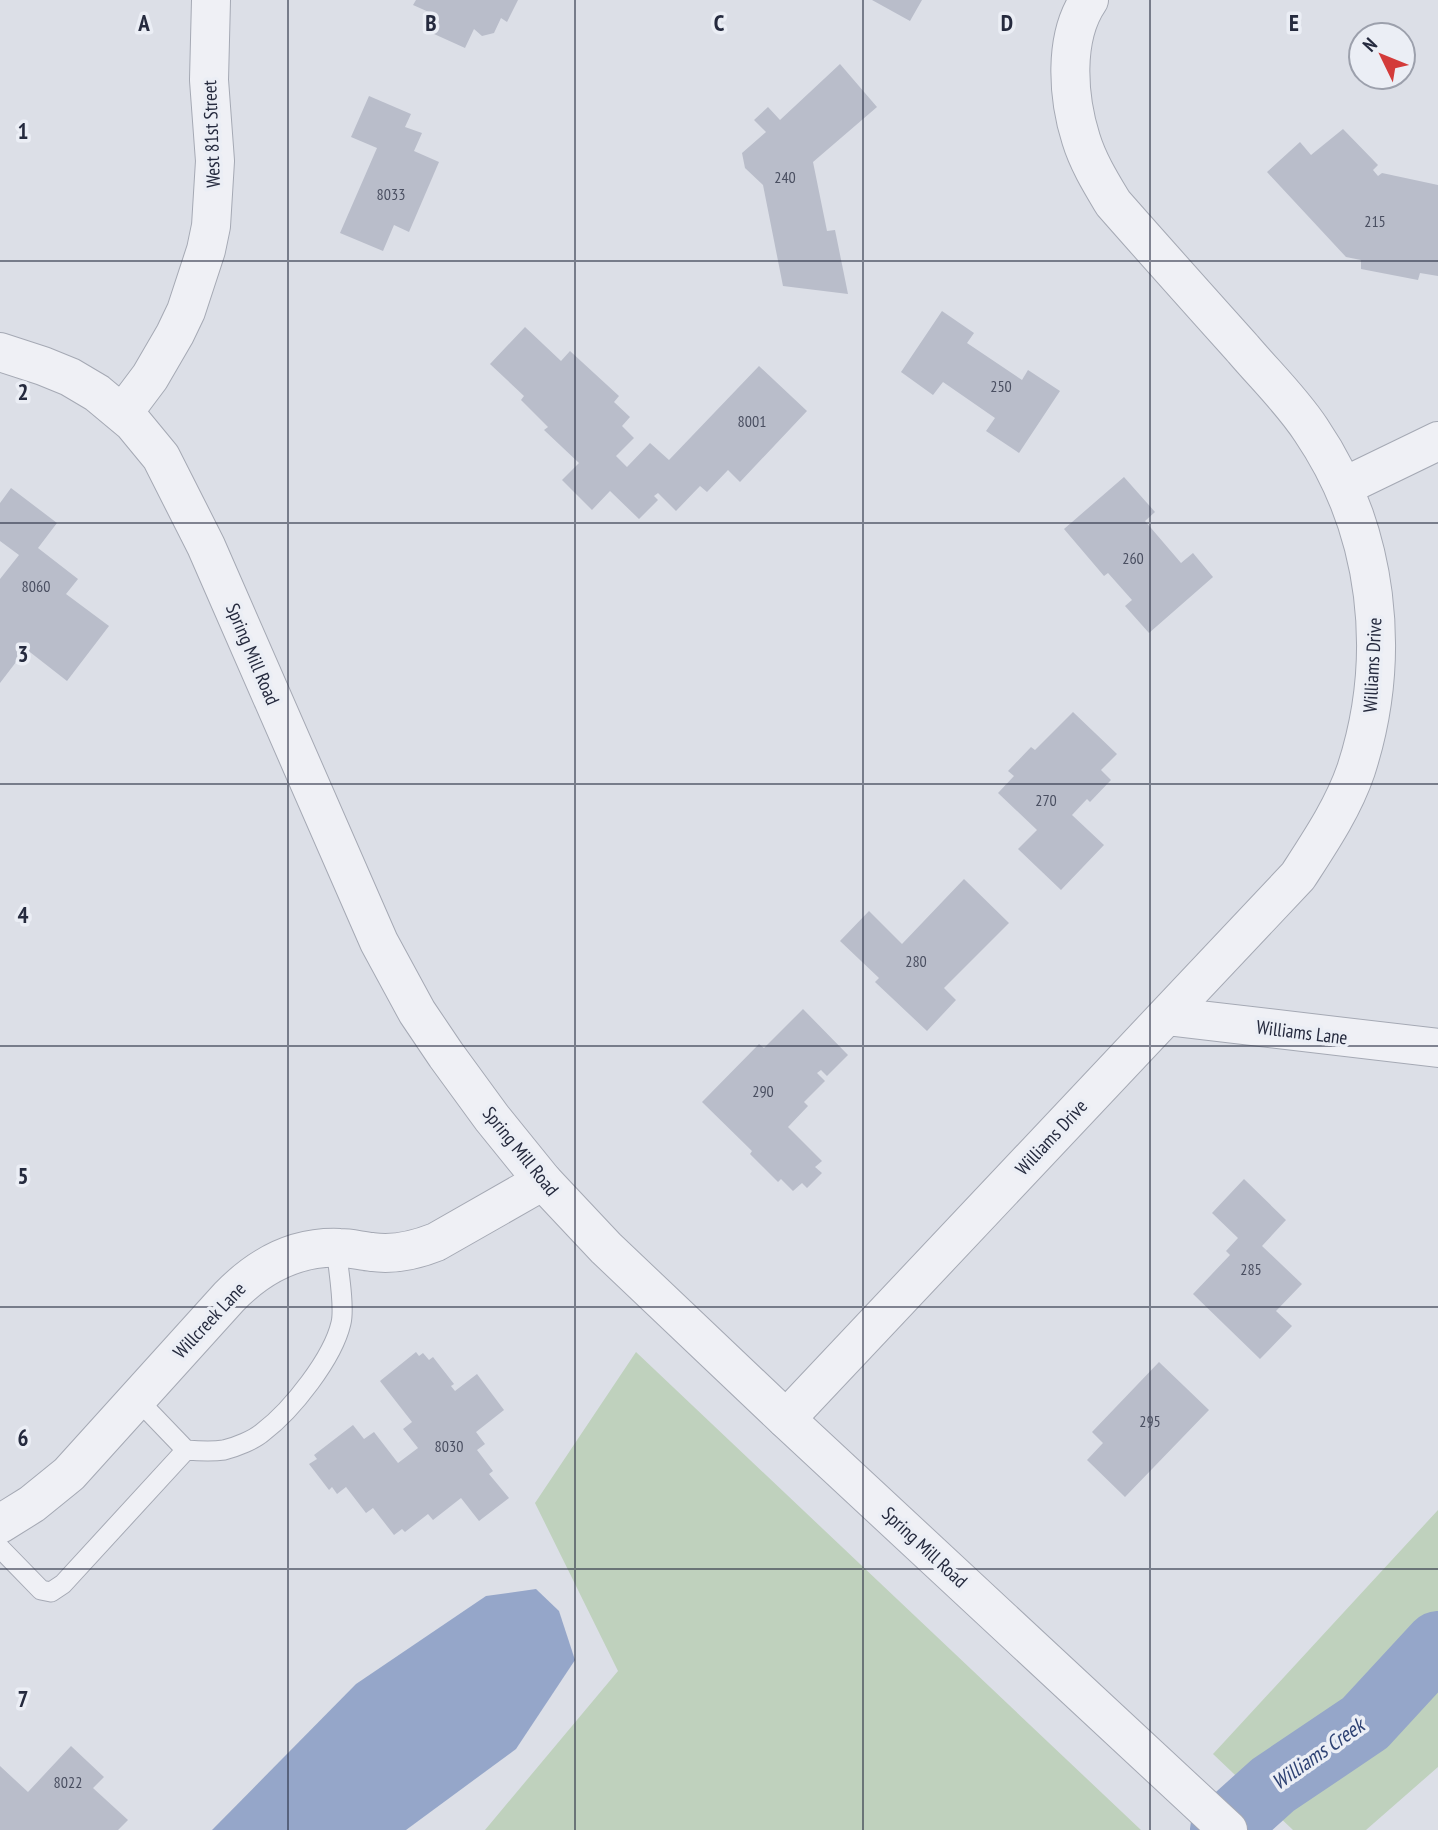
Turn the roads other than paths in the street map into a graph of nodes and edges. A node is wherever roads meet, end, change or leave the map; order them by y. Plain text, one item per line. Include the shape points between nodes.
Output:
1 (211, 0) edge
2 (1089, 0) edge
3 (0, 352) edge
4 (123, 414) junction
5 (1438, 441) edge
6 (1343, 487) junction
7 (1166, 1016) junction
8 (1438, 1048) edge
9 (543, 1181) junction
10 (336, 1248) junction
11 (137, 1399) junction
12 (786, 1419) junction
13 (186, 1450) junction
14 (0, 1524) edge
15 (0, 1549) edge
16 (1228, 1830) edge

1 - 4 street, West 81st Street via 209,80 215,162 206,250 176,334
2 - 6 street, Williams Drive via 1074,37 1071,72 1081,141 1095,174 1124,215 1297,411
3 - 4 street, Spring Mill Road via 70,377
4 - 9 street, Spring Mill Road via 161,457 187,506 379,942 417,1012
5 - 6 street
6 - 7 street, Williams Drive via 1370,569 1377,637 1375,688 1356,772 1327,834 1298,876
7 - 8 street, Williams Lane
7 - 12 street, Williams Drive
9 - 10 street, Willcreek Lane via 421,1248 373,1252
9 - 12 street, Spring Mill Road
10 - 11 street, Willcreek Lane via 293,1253 243,1282
10 - 13 lane via 342,1321 331,1353 310,1382 261,1434 225,1450
11 - 13 lane
11 - 14 street, Willcreek Lane via 69,1474
12 - 16 street, Spring Mill Road
13 - 15 lane via 51,1592 41,1590

